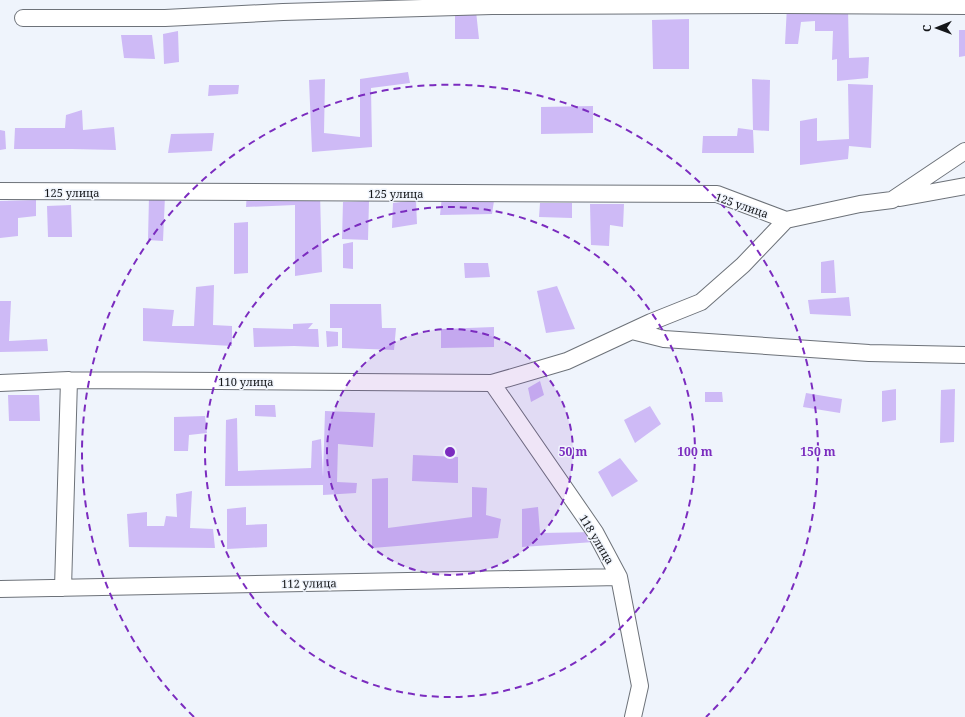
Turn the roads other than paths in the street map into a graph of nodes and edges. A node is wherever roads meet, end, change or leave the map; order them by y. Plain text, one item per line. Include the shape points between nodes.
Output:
1 (965, 6) edge
2 (23, 18) dead end
3 (965, 152) edge
4 (965, 186) edge
5 (0, 191) edge
6 (892, 200) junction
7 (786, 220) junction
8 (632, 331) junction
9 (965, 356) edge
10 (69, 380) junction
11 (0, 383) edge
12 (492, 384) junction
13 (619, 577) junction
14 (63, 588) junction
15 (0, 589) edge
16 (632, 717) edge

1 - 2 street via 500,6 165,18
3 - 6 street
4 - 6 street
5 - 7 street, 125 улица via 717,194
6 - 7 street via 860,204
7 - 8 street, 110 улица via 744,265 701,302
8 - 9 street via 664,339 869,353
8 - 12 street, 110 улица via 568,361
10 - 11 street, 110 улица
10 - 12 street, 110 улица
10 - 14 street
12 - 13 street, 118 улица via 595,532
13 - 14 street, 112 улица
13 - 16 street, 118 улица via 640,686
14 - 15 street, 112 улица

